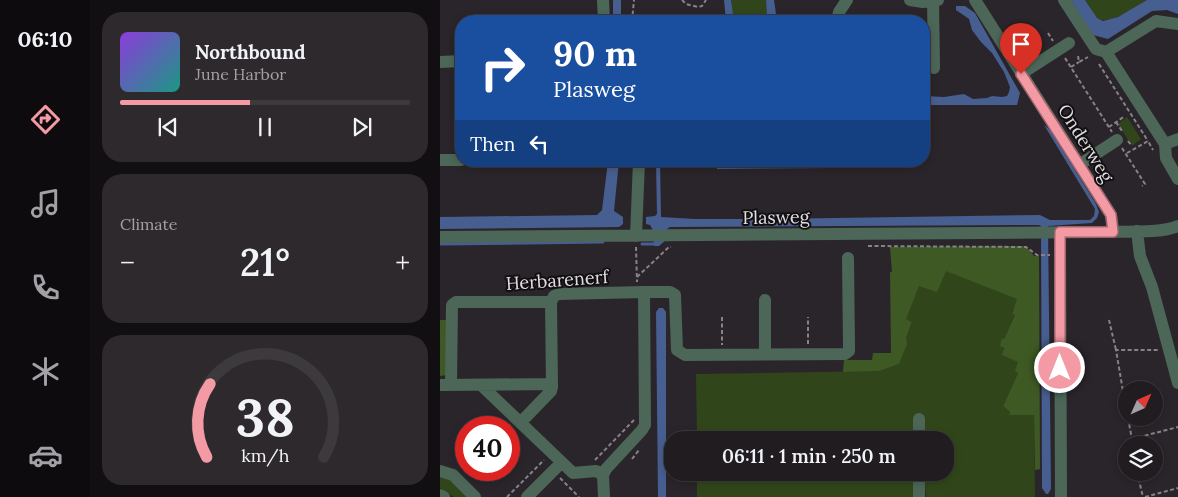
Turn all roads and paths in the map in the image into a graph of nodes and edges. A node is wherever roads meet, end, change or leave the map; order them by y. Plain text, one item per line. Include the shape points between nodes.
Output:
1 (603, 0) edge
2 (682, 0) edge
3 (706, 0) edge
4 (847, 0) edge
5 (910, 0) edge
6 (975, 0) edge
7 (1064, 0) edge
8 (634, 1) edge
9 (936, 1) edge
10 (604, 15) edge
11 (633, 15) edge
12 (838, 15) edge
13 (1178, 24) edge
14 (1064, 46) joint
15 (1092, 54) dead end
16 (1078, 56) dead end
17 (1101, 56) junction
18 (455, 61) edge
19 (440, 62) edge
20 (1079, 62) junction
21 (934, 68) dead end
22 (1071, 68) junction
23 (1021, 74) junction
24 (1125, 116) dead end
25 (1109, 127) junction
26 (1117, 140) junction
27 (1178, 140) edge
28 (1165, 144) junction
29 (1126, 154) junction
30 (440, 160) edge
31 (455, 160) edge
32 (1079, 165) junction
33 (639, 167) edge
34 (1178, 179) edge
35 (1142, 186) dead end
36 (1178, 226) edge
37 (1137, 231) junction
38 (1050, 232) junction
39 (1113, 232) junction
40 (642, 235) junction
41 (440, 237) edge
42 (868, 246) dead end
43 (679, 247) dead end
44 (1052, 255) dead end
45 (848, 258) dead end
46 (637, 276) junction
47 (641, 292) junction
48 (765, 300) dead end
49 (551, 302) junction
50 (722, 316) dead end
51 (808, 317) dead end
52 (1110, 320) dead end
53 (1169, 348) junction
54 (1116, 350) junction
55 (722, 354) junction
56 (765, 354) junction
57 (808, 354) junction
58 (1121, 381) edge
59 (1178, 383) edge
60 (445, 384) edge
61 (552, 384) junction
62 (481, 385) junction
63 (919, 419) dead end
64 (634, 420) dead end
65 (521, 422) junction
66 (1178, 427) edge
67 (919, 431) edge
68 (1144, 436) edge
69 (551, 453) junction
70 (557, 467) junction
71 (440, 471) edge
72 (590, 472) junction
73 (603, 475) junction
74 (919, 481) edge
75 (1140, 481) edge
76 (1178, 488) edge
77 (440, 495) edge
78 (444, 497) edge
79 (475, 497) edge
80 (507, 497) edge
81 (527, 497) edge
82 (579, 497) edge
83 (604, 497) edge
84 (919, 497) edge
85 (1061, 497) edge
86 (1144, 497) edge

1 - 10 street
2 - 3 path via 698,7
4 - 12 street
5 - 9 street
6 - 23 street, Onderweg
7 - 17 street
8 - 11 path
9 - 21 street
13 - 17 street via 1156,20
14 - 22 path
14 - 23 street
15 - 20 path
16 - 20 path
17 - 28 street
17 - 29 path via 1147,141
18 - 19 street
20 - 22 path
22 - 25 path
23 - 32 street, Onderweg
24 - 25 path
25 - 26 path
26 - 29 path
26 - 32 street
27 - 28 street
28 - 34 street via 1166,158
29 - 35 path via 1145,184
30 - 31 street
32 - 39 street, Onderweg via 1111,215
33 - 40 street
36 - 37 street, Plasweg
37 - 39 street, Plasweg
37 - 53 street via 1140,256
38 - 39 street, Plasweg
38 - 40 street, Plasweg
38 - 85 street
40 - 41 street, Plasweg
40 - 46 path
42 - 44 path via 1026,247 1037,255
43 - 46 path via 669,247
45 - 57 street via 849,351 845,354
46 - 47 path
47 - 49 street, Herbarenerf via 559,294
47 - 55 street, Herbarenerf via 670,292 675,295 677,350 680,353
47 - 73 street via 645,425
48 - 56 street
49 - 60 street, Herbarenerf via 456,302 452,305
49 - 61 street
50 - 55 path
51 - 57 path
52 - 54 path
53 - 54 path
53 - 59 street
54 - 58 path
55 - 56 street
56 - 57 street
60 - 62 street
61 - 62 street
61 - 65 street via 551,391
62 - 65 street
63 - 67 street
64 - 72 path via 589,466
65 - 69 street
66 - 68 path
69 - 70 street
69 - 80 path
70 - 72 street via 572,473
70 - 81 street
70 - 82 path
71 - 79 street via 454,475
72 - 73 street
73 - 83 street
74 - 84 street
75 - 86 path
76 - 86 path
77 - 78 street

